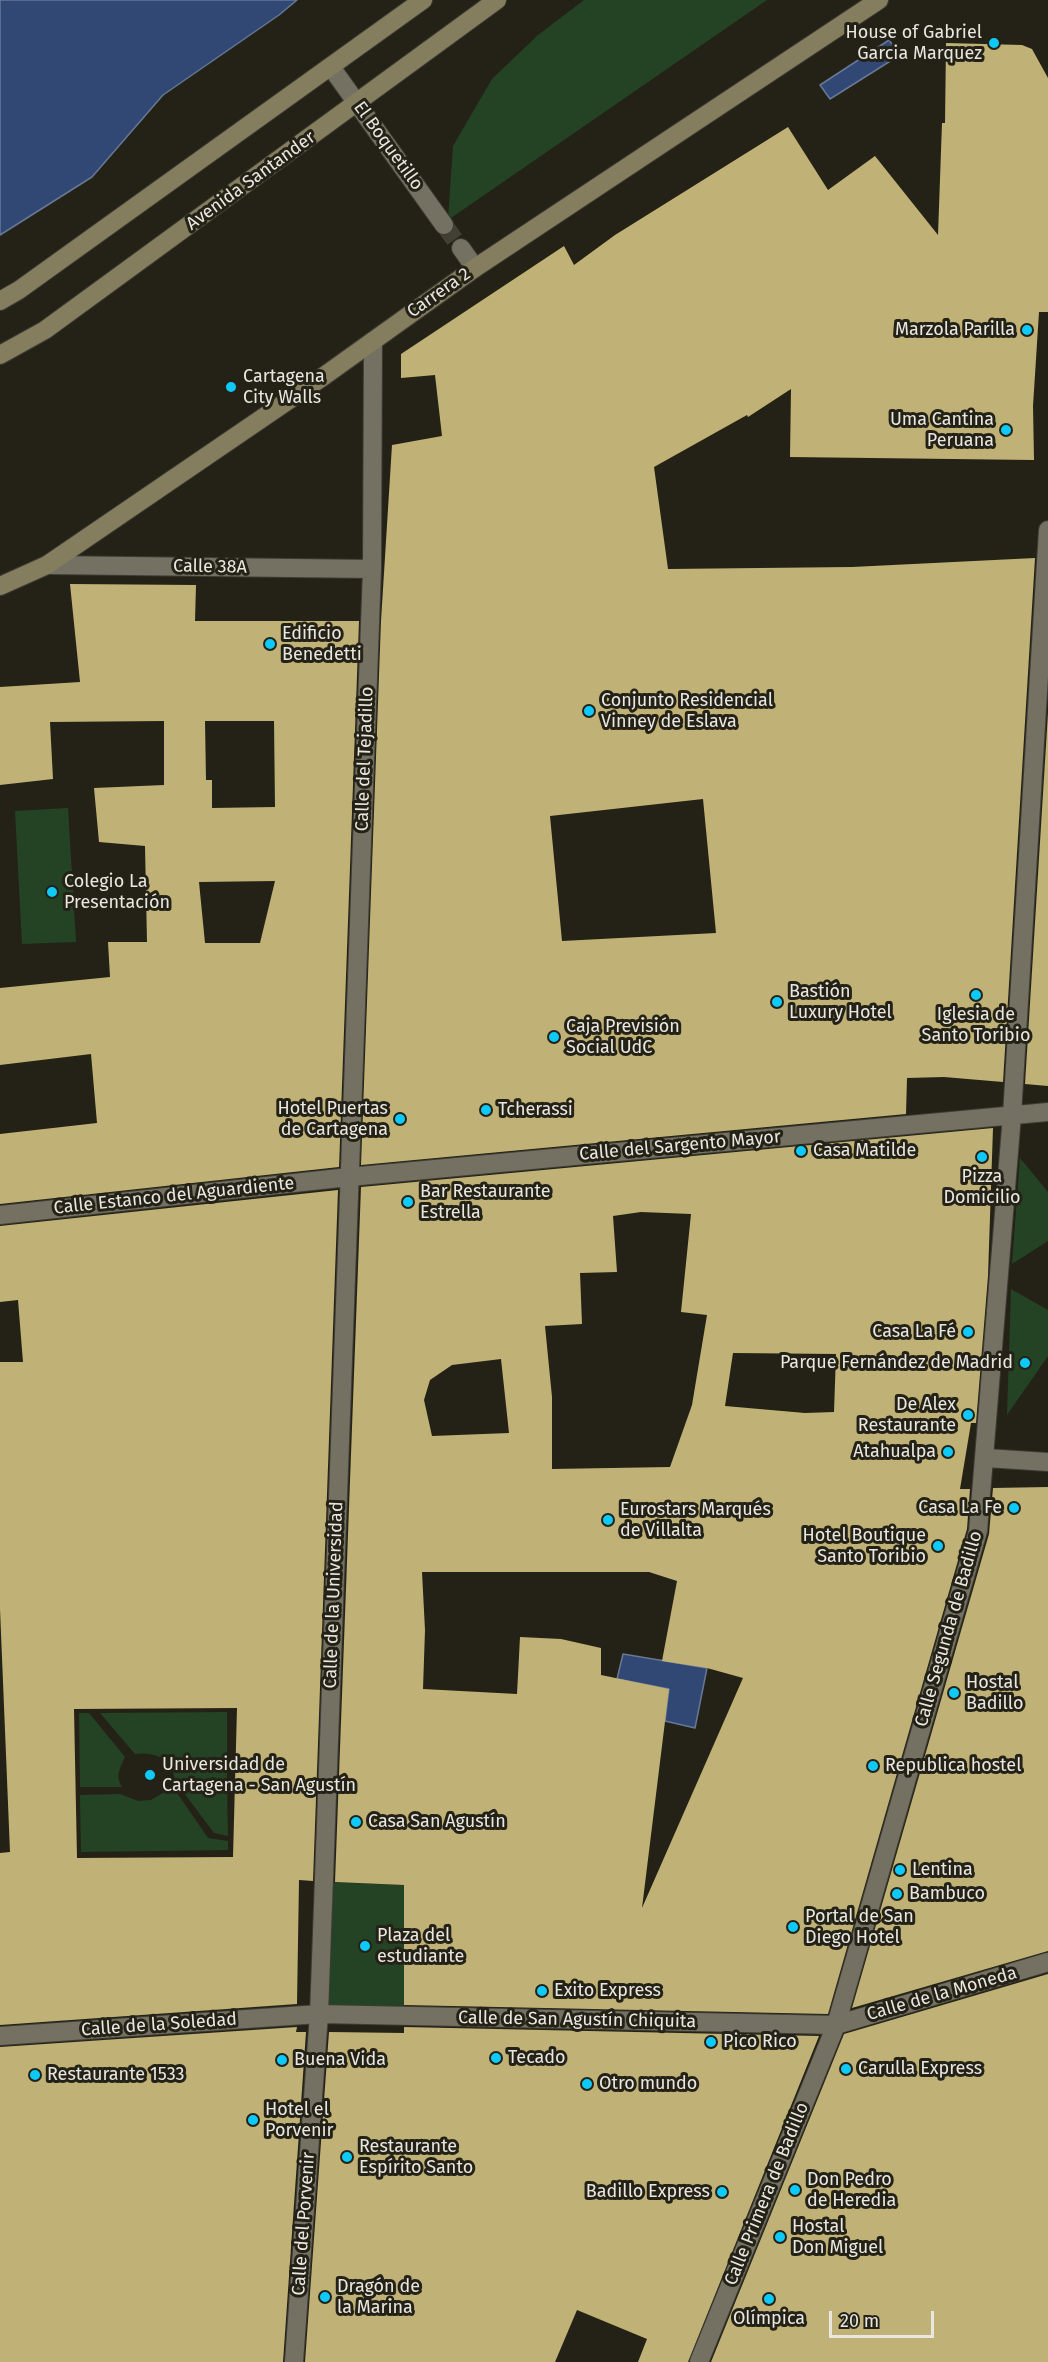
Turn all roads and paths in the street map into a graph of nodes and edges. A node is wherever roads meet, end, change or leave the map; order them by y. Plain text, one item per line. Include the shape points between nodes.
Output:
1 (423, 0) edge
2 (497, 0) edge
3 (879, 0) edge
4 (331, 67) junction
5 (357, 104) junction
6 (444, 225) tunnel mouth
7 (461, 248) tunnel mouth
8 (475, 268) junction
9 (0, 301) edge
10 (373, 341) junction
11 (0, 355) edge
12 (1048, 531) edge
13 (47, 565) junction
14 (372, 569) junction
15 (0, 586) edge
16 (1048, 1112) edge
17 (1012, 1115) junction
18 (349, 1177) junction
19 (0, 1215) edge
20 (986, 1458) junction
21 (1048, 1462) edge
22 (1048, 1962) edge
23 (319, 2014) junction
24 (836, 2025) junction
25 (0, 2036) edge
26 (294, 2362) edge
27 (699, 2362) edge

1 - 4 main road
2 - 5 main road, Avenida Santander
3 - 8 main road, Carrera 2
4 - 5 street, El Boquetillo
4 - 9 main road
5 - 6 street, El Boquetillo
5 - 11 main road, Avenida Santander via 45,330
7 - 8 street
8 - 10 main road, Carrera 2
10 - 13 main road, Carrera 2
10 - 14 street, Calle del Tejadillo
12 - 17 street, Calle Segunda de Badillo
13 - 14 street, Calle 38A
13 - 15 main road, Carrera 2
14 - 18 street, Calle del Tejadillo
16 - 17 street, Calle del Sargento Mayor
17 - 18 street, Calle del Sargento Mayor
17 - 20 street, Calle Segunda de Badillo
18 - 19 street, Calle Estanco del Aguardiente
18 - 23 street, Calle de la Universidad
20 - 21 street
20 - 24 street, Calle Segunda de Badillo via 978,1531
22 - 24 street, Calle de la Moneda
23 - 24 street, Calle de San Agustín Chiquita
23 - 25 street, Calle de la Soledad
23 - 26 street, Calle del Porvenir
24 - 27 street, Calle Primera de Badillo

